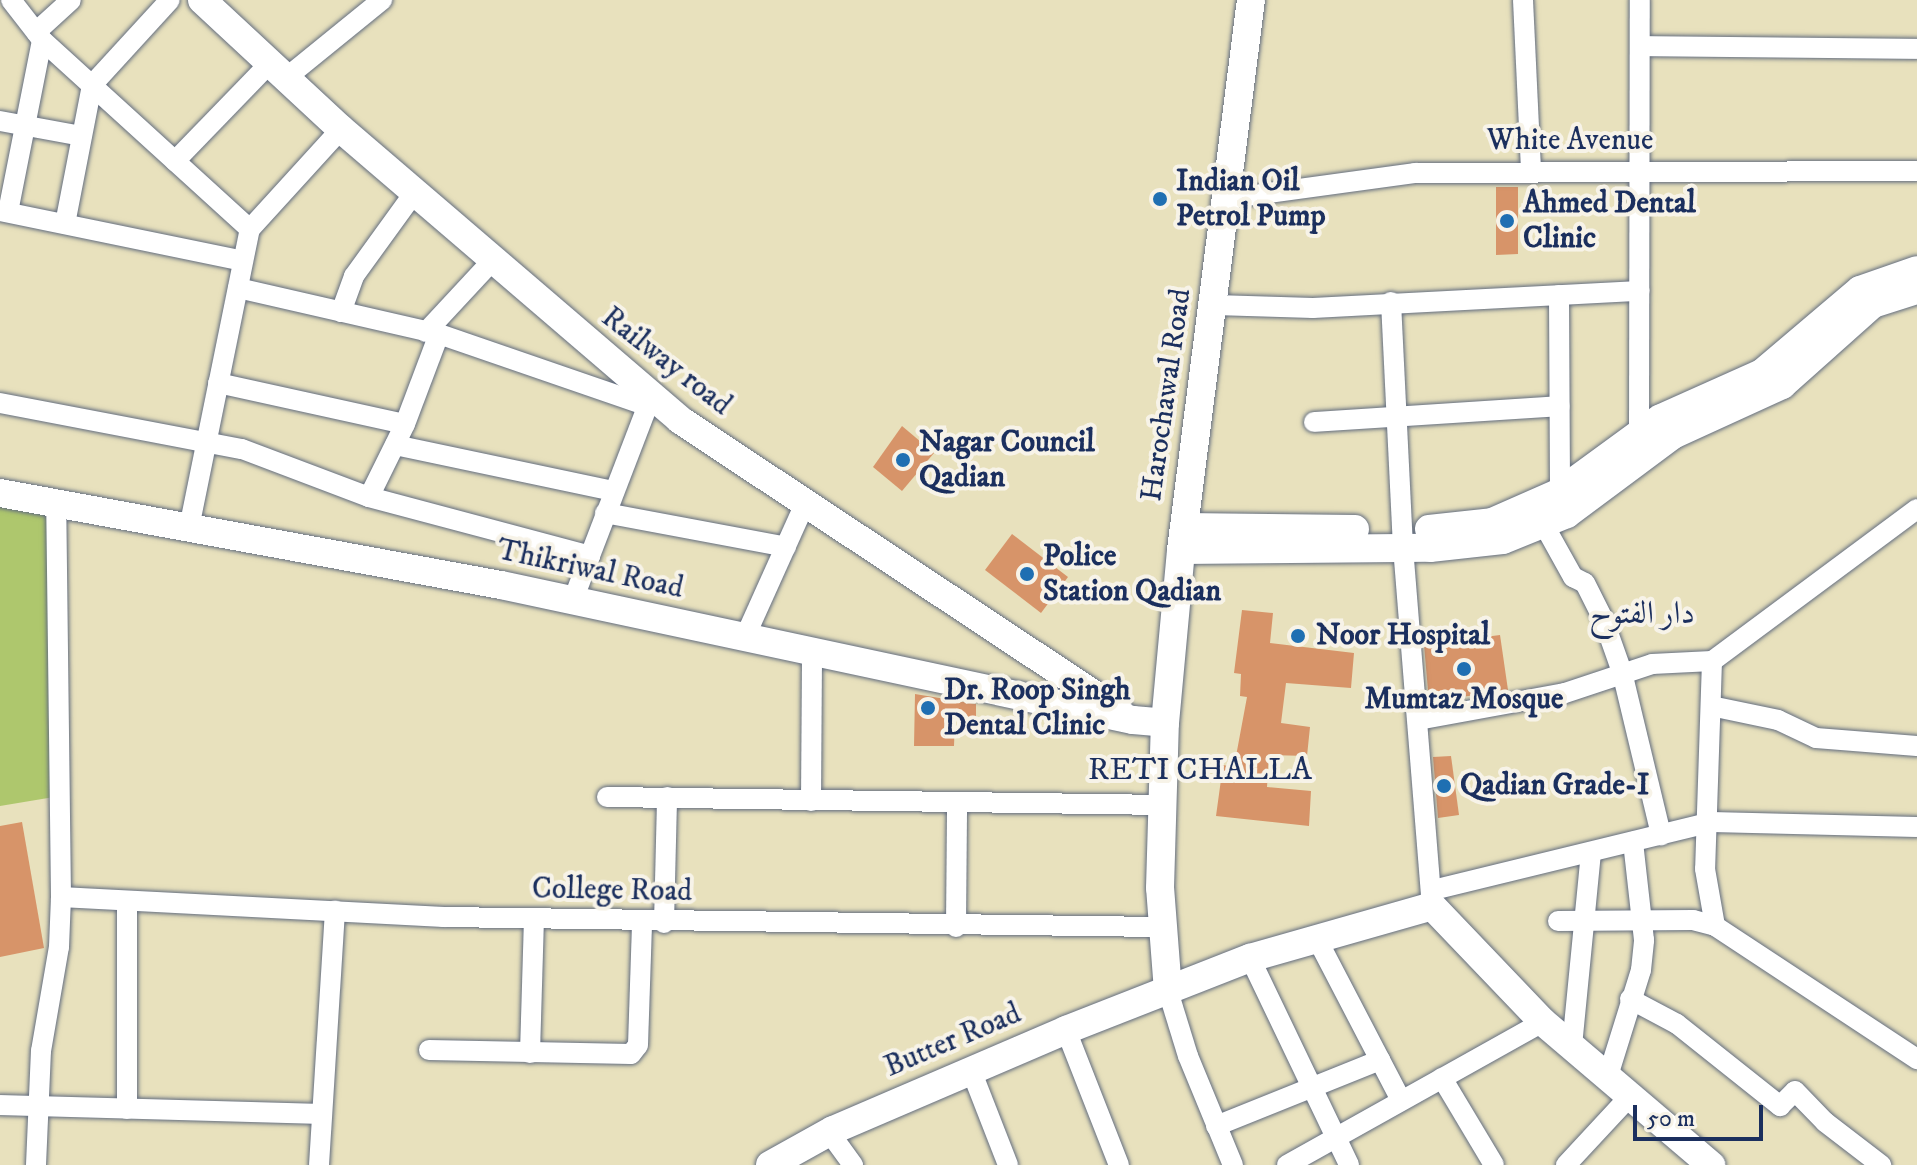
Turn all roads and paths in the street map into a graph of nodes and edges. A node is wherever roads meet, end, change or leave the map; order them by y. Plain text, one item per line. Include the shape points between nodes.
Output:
1 (11, 0) edge
2 (71, 0) edge
3 (170, 0) edge
4 (382, 0) edge
5 (1251, 0) edge
6 (1523, 0) edge
7 (1640, 0) edge
8 (213, 3) edge
9 (39, 36) junction
10 (1641, 46) junction
11 (1917, 49) edge
12 (278, 70) junction
13 (92, 85) junction
14 (0, 121) edge
15 (25, 126) junction
16 (341, 129) junction
17 (82, 136) junction
18 (175, 161) junction
19 (1531, 170) junction
20 (1644, 170) junction
21 (1917, 171) edge
22 (414, 193) junction
23 (1225, 199) junction
24 (4, 212) edge
25 (65, 224) junction
26 (250, 229) junction
27 (243, 261) junction
28 (492, 261) junction
29 (1917, 270) edge
30 (238, 288) junction
31 (1917, 290) edge
32 (1640, 291) junction
33 (1559, 295) junction
34 (1391, 302) junction
35 (1857, 303) junction
36 (1215, 305) junction
37 (341, 312) junction
38 (432, 333) junction
39 (218, 383) junction
40 (650, 401) junction
41 (0, 403) edge
42 (1559, 406) junction
43 (1397, 417) junction
44 (1314, 422) dead end
45 (405, 424) junction
46 (1653, 431) junction
47 (207, 440) junction
48 (395, 445) junction
49 (613, 491) junction
50 (0, 493) edge
51 (369, 497) junction
52 (56, 502) junction
53 (804, 506) junction
54 (1917, 509) edge
55 (1557, 511) junction
56 (605, 513) junction
57 (189, 528) junction
58 (1182, 538) junction
59 (1402, 538) junction
60 (786, 547) junction
61 (590, 556) junction
62 (573, 600) junction
63 (745, 637) junction
64 (812, 651) junction
65 (1712, 661) junction
66 (1622, 672) junction
67 (1711, 706) junction
68 (1133, 720) junction
69 (1418, 720) junction
70 (1165, 723) junction
71 (1917, 746) edge
72 (607, 797) dead end
73 (667, 797) junction
74 (811, 801) junction
75 (957, 805) junction
76 (1163, 805) junction
77 (1711, 822) junction
78 (1917, 827) edge
79 (1661, 835) junction
80 (1633, 842) junction
81 (1591, 852) junction
82 (61, 897) junction
83 (1432, 898) junction
84 (127, 901) junction
85 (335, 911) junction
86 (534, 919) junction
87 (1586, 920) junction
88 (1642, 920) junction
89 (1558, 921) dead end
90 (642, 922) junction
91 (664, 923) junction
92 (1715, 926) junction
93 (956, 927) junction
94 (1161, 927) junction
95 (1316, 937) junction
96 (1250, 958) junction
97 (1168, 991) junction
98 (1630, 999) junction
99 (1543, 1022) junction
100 (1066, 1030) junction
101 (1572, 1046) junction
102 (429, 1050) dead end
103 (530, 1053) junction
104 (1917, 1059) edge
105 (1380, 1060) junction
106 (971, 1070) junction
107 (1608, 1076) junction
108 (1442, 1078) junction
109 (1311, 1090) junction
110 (1631, 1095) junction
111 (1401, 1100) junction
112 (0, 1105) edge
113 (38, 1107) junction
114 (127, 1109) junction
115 (322, 1114) junction
116 (1216, 1126) junction
117 (829, 1132) junction
118 (1333, 1138) junction
119 (36, 1165) edge
120 (319, 1165) edge
121 (770, 1165) edge
122 (853, 1165) edge
123 (1008, 1165) edge
124 (1119, 1165) edge
125 (1233, 1165) edge
126 (1287, 1165) edge
127 (1349, 1165) edge
128 (1494, 1165) edge
129 (1566, 1165) edge
130 (1711, 1165) edge
131 (1881, 1165) edge

1 - 9 street
2 - 9 street
3 - 13 street
4 - 12 street
5 - 23 main road, Harochawal Road
6 - 19 street
7 - 10 street
8 - 12 main road, Railway road
9 - 13 street
9 - 15 street
10 - 11 street
10 - 20 street
12 - 16 main road, Railway road
12 - 18 street
13 - 17 street
13 - 18 street
14 - 15 street
15 - 17 street
15 - 24 street
16 - 22 main road, Railway road
16 - 26 street
17 - 25 street
18 - 26 street
19 - 20 street, White Avenue
19 - 23 street, White Avenue via 1415,173
20 - 21 street, White Avenue
20 - 32 street
22 - 28 main road, Railway road
22 - 37 street via 354,276
23 - 36 main road, Harochawal Road
24 - 25 street
25 - 27 street
26 - 27 street
27 - 30 street
28 - 38 street
28 - 40 main road, Railway road
29 - 35 main road
30 - 37 street
30 - 39 street
31 - 35 main road
32 - 33 street
32 - 46 street
33 - 34 street
33 - 42 street
34 - 36 street via 1264,310
34 - 43 street
35 - 46 main road via 1762,373
36 - 58 main road, Harochawal Road
37 - 38 street
38 - 40 street
38 - 45 street
39 - 45 street
39 - 47 street
40 - 49 street
40 - 53 main road, Railway road
41 - 47 street
42 - 43 street
42 - 55 street
43 - 44 street
43 - 59 street
45 - 48 street
46 - 55 main road
47 - 51 street
47 - 57 street
48 - 49 street
48 - 51 street
49 - 56 street
50 - 52 main road, Thikriwal Road
51 - 61 street
52 - 57 main road, Thikriwal Road
52 - 82 street
53 - 60 street
53 - 68 main road, Railway road
54 - 65 street
55 - 59 main road via 1494,543
55 - 66 street via 1573,577 1585,583
56 - 60 street
56 - 61 street
57 - 62 main road, Thikriwal Road
58 - 59 main road
58 - 70 main road, Harochawal Road
59 - 69 street
60 - 63 street
61 - 62 street
62 - 63 main road, Thikriwal Road
63 - 64 main road, Thikriwal Road
64 - 68 main road, Thikriwal Road
64 - 74 street
65 - 66 street via 1652,664
65 - 67 street
66 - 69 street via 1565,693
66 - 79 street
67 - 71 street via 1778,720 1816,738
67 - 77 street
68 - 70 main road, Thikriwal Road
69 - 83 street
70 - 76 main road, Harochawal Road
72 - 73 street
73 - 74 street
73 - 91 street
74 - 75 street
75 - 76 street
75 - 93 street
76 - 94 main road, Harochawal Road
77 - 78 street
77 - 79 street
77 - 92 street via 1705,869
79 - 80 street
80 - 81 street
80 - 88 street
81 - 83 street
81 - 87 street
82 - 84 street, College Road
82 - 113 street
83 - 95 main road, Butter Road
83 - 99 main road
84 - 85 street, College Road
84 - 114 street
85 - 86 street, College Road
85 - 115 street
86 - 90 street, College Road
86 - 103 street
87 - 88 street
87 - 89 street
87 - 101 street
88 - 92 street via 1693,920
88 - 98 street via 1641,970
90 - 91 street, College Road
90 - 103 street via 636,1051 625,1056
91 - 93 street, College Road
92 - 104 street
93 - 94 street, College Road
94 - 97 main road, Harochawal Road
95 - 96 main road, Butter Road
95 - 105 street
96 - 97 main road, Butter Road
96 - 109 street
97 - 100 main road, Butter Road
97 - 116 street
98 - 107 street
98 - 131 street via 1677,1024 1780,1106 1795,1091
99 - 101 main road
99 - 108 street
100 - 106 main road, Butter Road
100 - 124 street
101 - 107 main road
102 - 103 street
105 - 109 street
105 - 111 street
106 - 117 main road, Butter Road
106 - 123 street
107 - 110 main road
108 - 111 street
108 - 128 street
109 - 116 street
109 - 118 street
110 - 129 street
110 - 130 main road
111 - 118 street
112 - 113 street
113 - 114 street
113 - 119 street
114 - 115 street
115 - 120 street
116 - 125 street
117 - 121 main road, Butter Road
117 - 122 street
118 - 126 street
118 - 127 street

